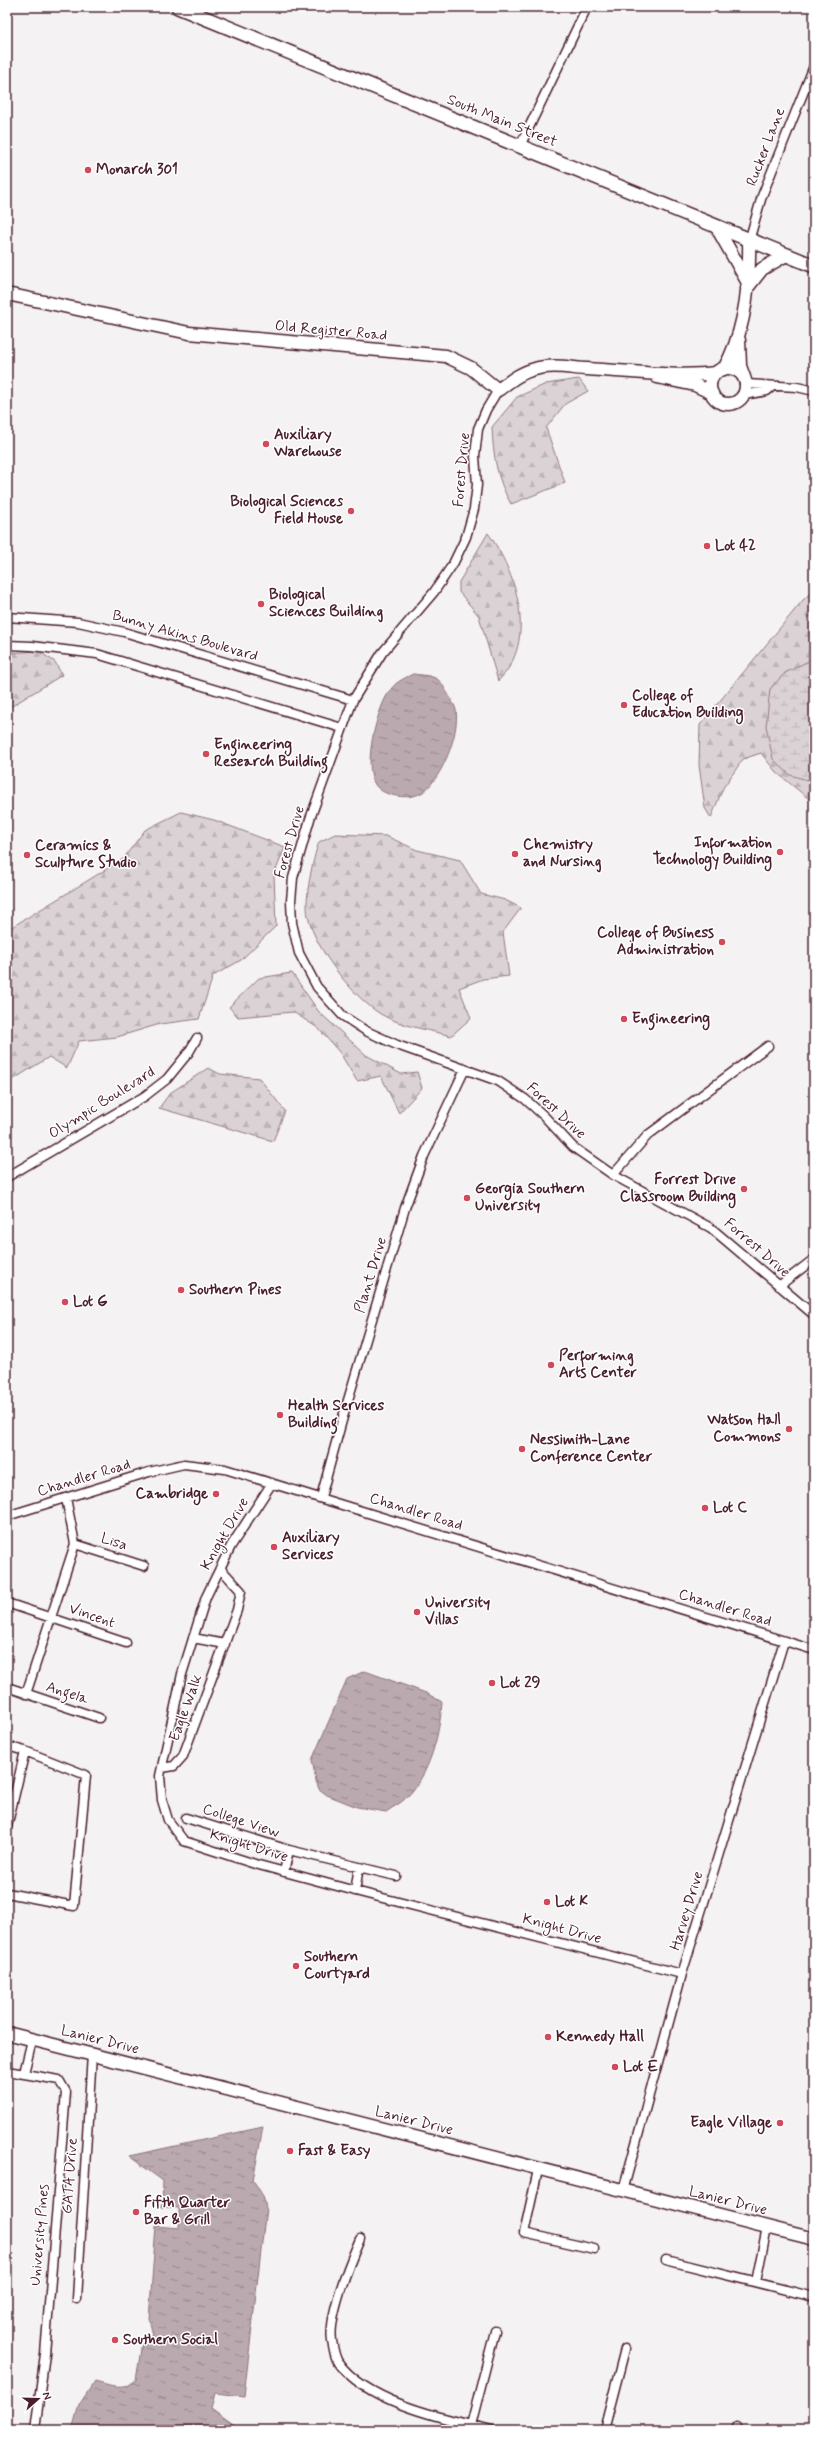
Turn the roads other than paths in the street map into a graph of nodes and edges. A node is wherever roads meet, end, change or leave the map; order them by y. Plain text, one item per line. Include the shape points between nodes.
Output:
1 (178, 7) edge
2 (587, 7) edge
3 (814, 66) edge
4 (520, 146) junction
5 (716, 226) junction
6 (749, 240) junction
7 (786, 255) junction
8 (814, 266) edge
9 (747, 285) junction
10 (7, 294) edge
11 (739, 333) junction
12 (720, 371) junction
13 (640, 373) junction
14 (745, 386) junction
15 (498, 390) junction
16 (814, 391) edge
17 (712, 393) junction
18 (7, 617) edge
19 (7, 646) edge
20 (353, 700) junction
21 (342, 728) junction
22 (197, 1038) dead end
23 (768, 1046) dead end
24 (465, 1069) junction
25 (613, 1175) junction
26 (7, 1176) edge
27 (814, 1259) edge
28 (779, 1286) junction
29 (814, 1315) edge
30 (272, 1483) junction
31 (321, 1497) junction
32 (66, 1498) junction
33 (7, 1516) edge
34 (75, 1544) junction
35 (144, 1566) dead end
36 (220, 1568) junction
37 (7, 1603) edge
38 (50, 1617) junction
39 (193, 1638) junction
40 (784, 1641) junction
41 (126, 1643) dead end
42 (225, 1644) junction
43 (814, 1650) edge
44 (7, 1687) edge
45 (26, 1694) junction
46 (99, 1718) dead end
47 (7, 1746) edge
48 (25, 1751) junction
49 (162, 1768) junction
50 (186, 1818) dead end
51 (7, 1827) edge
52 (289, 1850) junction
53 (359, 1867) junction
54 (284, 1872) junction
55 (396, 1876) dead end
56 (355, 1891) junction
57 (7, 1893) edge
58 (682, 1974) junction
59 (7, 2034) edge
60 (32, 2040) junction
61 (92, 2054) junction
62 (7, 2071) edge
63 (24, 2073) junction
64 (538, 2170) junction
65 (623, 2192) junction
66 (767, 2227) junction
67 (360, 2239) dead end
68 (814, 2239) edge
69 (594, 2249) dead end
70 (666, 2260) dead end
71 (756, 2282) junction
72 (814, 2298) edge
73 (77, 2299) dead end
74 (495, 2331) dead end
75 (625, 2349) dead end
76 (471, 2425) junction
77 (35, 2430) edge
78 (492, 2430) edge
79 (604, 2430) edge

1 - 4 main road, South Main Street
2 - 4 street
3 - 6 street, Rucker Lane via 762,196
4 - 5 main road, South Main Street
5 - 6 main road, South Main Street
5 - 9 street
6 - 7 main road, South Main Street
6 - 9 street
7 - 8 main road, South Main Street
7 - 9 street via 762,269
9 - 11 street
10 - 15 street, Old Register Road via 189,333 446,356 471,368
11 - 12 street
11 - 14 street via 740,366
12 - 13 street via 702,375
12 - 14 street via 735,370
12 - 17 street via 711,382
13 - 15 street via 552,367 535,369 521,374
13 - 17 street via 695,385
14 - 16 street via 767,391 773,386
14 - 17 street via 737,402 727,404 718,401
15 - 20 street, Forest Drive via 478,429 475,456 477,485 474,509 466,537 453,564 434,592 382,653
18 - 20 street, Bunny Akins Boulevard via 78,622 124,632
19 - 21 street via 32,646 97,654
20 - 21 street, Forest Drive
21 - 24 street, Forest Drive via 310,819 293,878 292,923 299,953 317,987 343,1016 366,1031 397,1045
22 - 26 street, Olympic Boulevard via 167,1079 145,1096
23 - 25 street via 648,1135
24 - 25 street, Forest Drive via 498,1080 524,1099 573,1147
24 - 31 street, Plant Drive via 424,1156 405,1208
25 - 28 street, Forrest Drive via 711,1228
27 - 28 street
28 - 29 street, Forrest Drive
30 - 31 street, Chandler Road
30 - 32 street, Chandler Road via 225,1469 184,1464 149,1472
30 - 36 street, Knight Drive via 231,1546
31 - 40 street, Chandler Road
32 - 33 street, Chandler Road
32 - 34 street
34 - 35 street, Lisa
34 - 38 street
36 - 39 street, Knight Drive via 206,1597
36 - 42 street, Eagle Walk via 241,1591
37 - 38 street, Vincent
38 - 41 street, Vincent
38 - 45 street
39 - 42 street
39 - 49 street, Knight Drive via 182,1674
40 - 43 street, Chandler Road
40 - 58 street, Harvey Drive
42 - 49 street, Eagle Walk via 183,1756 174,1766
44 - 45 street, Angela
45 - 46 street, Angela
47 - 48 street
48 - 51 street
48 - 57 street via 86,1775 74,1906
49 - 54 street, Knight Drive via 162,1800 168,1820 184,1841
50 - 52 street, College View
52 - 53 street, College View
52 - 54 street, College View
53 - 55 street, College View
53 - 56 street
54 - 56 street, Knight Drive
56 - 58 street, Knight Drive
58 - 65 street, Harvey Drive
59 - 60 street, Lanier Drive
60 - 61 street, Lanier Drive
60 - 63 street
61 - 64 street, Lanier Drive
61 - 73 street, GATA Drive
62 - 63 street, University Pines
63 - 77 street, University Pines via 59,2080 66,2092 45,2354
64 - 65 street, Lanier Drive
64 - 69 street via 524,2233
65 - 66 street, Lanier Drive
66 - 68 street, Lanier Drive
66 - 71 street
67 - 76 street via 349,2265 333,2321 332,2340 338,2361 376,2393 405,2406
70 - 71 street
71 - 72 street
74 - 76 street
75 - 79 street
76 - 78 street

